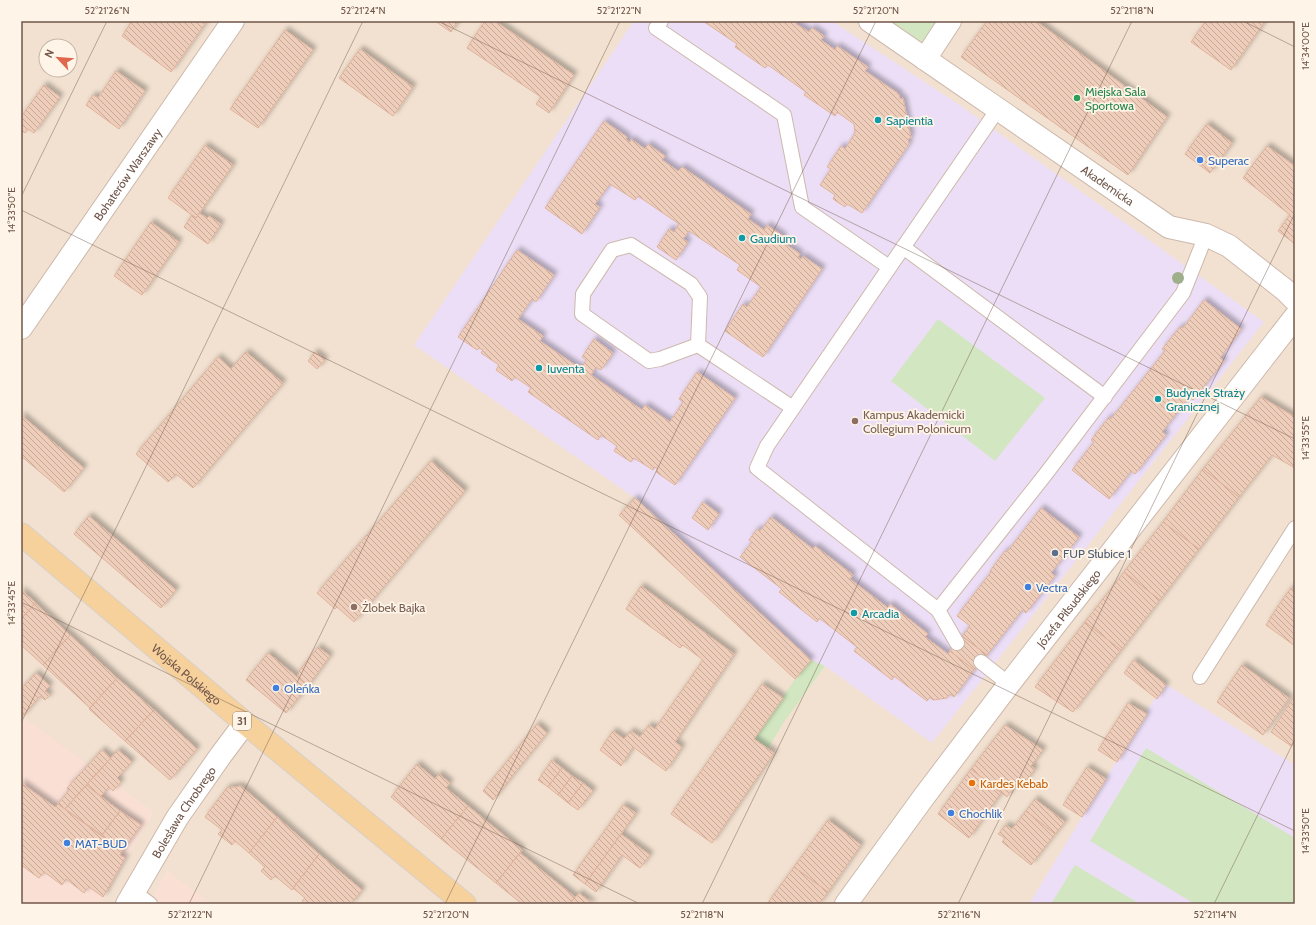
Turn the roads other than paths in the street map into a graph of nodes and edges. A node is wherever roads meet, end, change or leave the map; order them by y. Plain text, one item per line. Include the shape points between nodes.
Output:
1 (233, 21) edge
2 (661, 21) edge
3 (870, 21) edge
4 (950, 21) edge
5 (925, 59) junction
6 (998, 109) junction
7 (1206, 235) junction
8 (903, 247) junction
9 (889, 267) junction
10 (1295, 300) edge
11 (1295, 316) edge
12 (21, 328) edge
13 (698, 345) junction
14 (1105, 397) junction
15 (793, 408) junction
16 (1295, 528) edge
17 (21, 534) edge
18 (938, 610) junction
19 (957, 643) dead end
20 (981, 662) dead end
21 (1200, 677) dead end
22 (1009, 684) junction
23 (245, 723) junction
24 (137, 900) edge
25 (465, 904) edge
26 (846, 904) edge

1 - 12 street, Bohaterów Warszawy
2 - 9 lane via 656,28 784,115 802,207
3 - 5 street, Akademicka
4 - 5 street
5 - 6 street, Akademicka
6 - 7 street, Akademicka via 1168,227
6 - 8 lane
7 - 10 street, Akademicka via 1229,246
7 - 14 lane via 1183,293
8 - 9 lane
8 - 14 lane
9 - 15 lane
11 - 22 street, Józefa Piłsudskiego
13 - 13 lane via 700,297 691,284 631,245 612,250 583,294 582,314 649,361
13 - 15 lane
14 - 18 lane
15 - 18 lane via 767,446 757,468
16 - 21 lane
17 - 23 main road, Wojska Polskiego / 31
18 - 19 lane
20 - 22 lane
22 - 26 street, Józefa Piłsudskiego
23 - 24 street, Bolesława Chrobrego via 177,818
23 - 25 main road, Wojska Polskiego / 31

